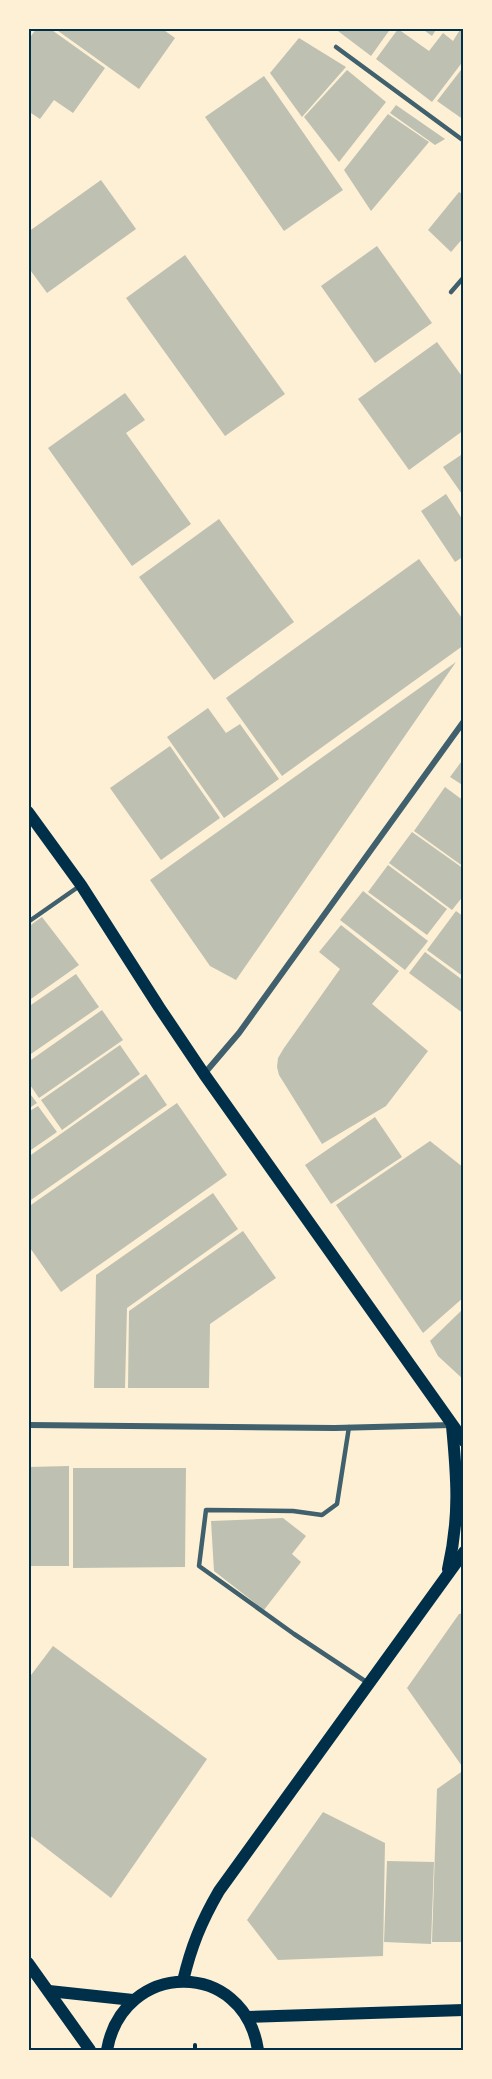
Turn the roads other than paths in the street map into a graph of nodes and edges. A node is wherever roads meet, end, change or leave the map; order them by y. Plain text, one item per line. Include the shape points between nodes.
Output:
1 (336, 47) dead end
2 (464, 141) edge
3 (464, 277) edge
4 (451, 292) dead end
5 (464, 721) edge
6 (28, 812) edge
7 (81, 885) junction
8 (28, 922) edge
9 (204, 1074) junction
10 (28, 1425) edge
11 (452, 1425) junction
12 (349, 1427) junction
13 (463, 1438) edge
14 (464, 1552) edge
15 (447, 1575) junction
16 (368, 1683) junction
17 (28, 1963) edge
18 (183, 1982) junction
19 (49, 1991) junction
20 (133, 2000) junction
21 (464, 2010) edge
22 (247, 2017) junction
23 (90, 2050) edge
24 (107, 2050) edge
25 (258, 2050) edge

1 - 2 lane
3 - 4 lane
5 - 9 street via 239,1033
6 - 7 main road
7 - 8 lane
7 - 9 main road
9 - 11 main road
10 - 12 street
11 - 12 street
11 - 13 main road
11 - 15 main road via 458,1491
12 - 16 lane via 337,1504 322,1515 206,1510 199,1566
14 - 15 main road
15 - 16 main road
16 - 18 main road via 219,1891 195,1938
17 - 19 main road
18 - 20 main road via 151,1989
18 - 22 main road via 220,1991
19 - 20 main road
19 - 23 main road
20 - 24 main road via 115,2023
21 - 22 main road
22 - 25 main road

